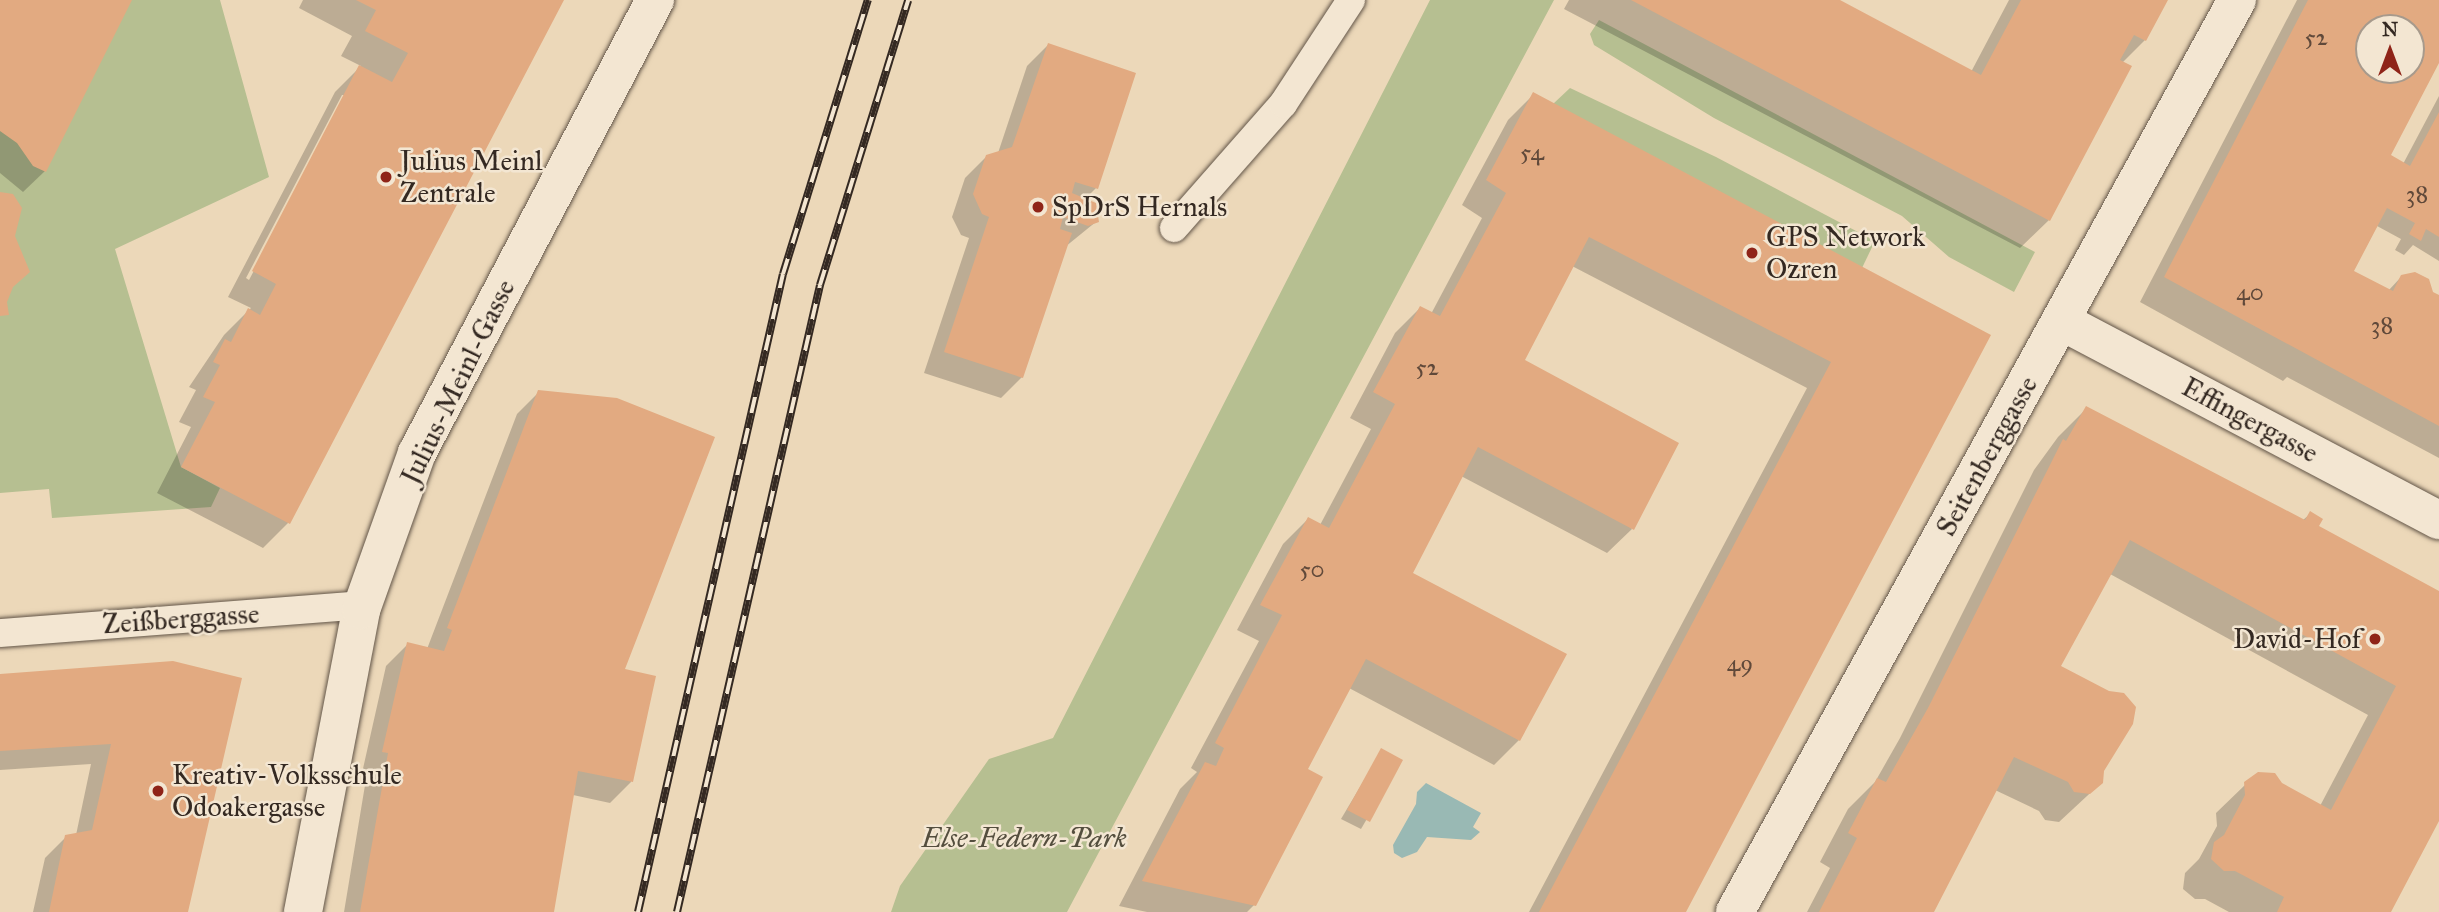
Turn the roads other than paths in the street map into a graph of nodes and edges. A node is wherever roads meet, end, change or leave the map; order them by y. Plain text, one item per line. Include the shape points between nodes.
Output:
1 (655, 0) edge
2 (1351, 0) edge
3 (2237, 0) edge
4 (1174, 228) dead end
5 (2061, 321) junction
6 (2439, 520) edge
7 (363, 606) junction
8 (0, 633) edge
9 (303, 912) edge
10 (1735, 912) edge

1 - 7 street, Julius-Meinl-Gasse via 417,453
2 - 4 lane via 1283,104
3 - 5 street, Seitenberggasse
5 - 6 street, Effingergasse
5 - 10 street, Seitenberggasse
7 - 8 lane, Zeißberggasse
7 - 9 street, Julius-Meinl-Gasse

